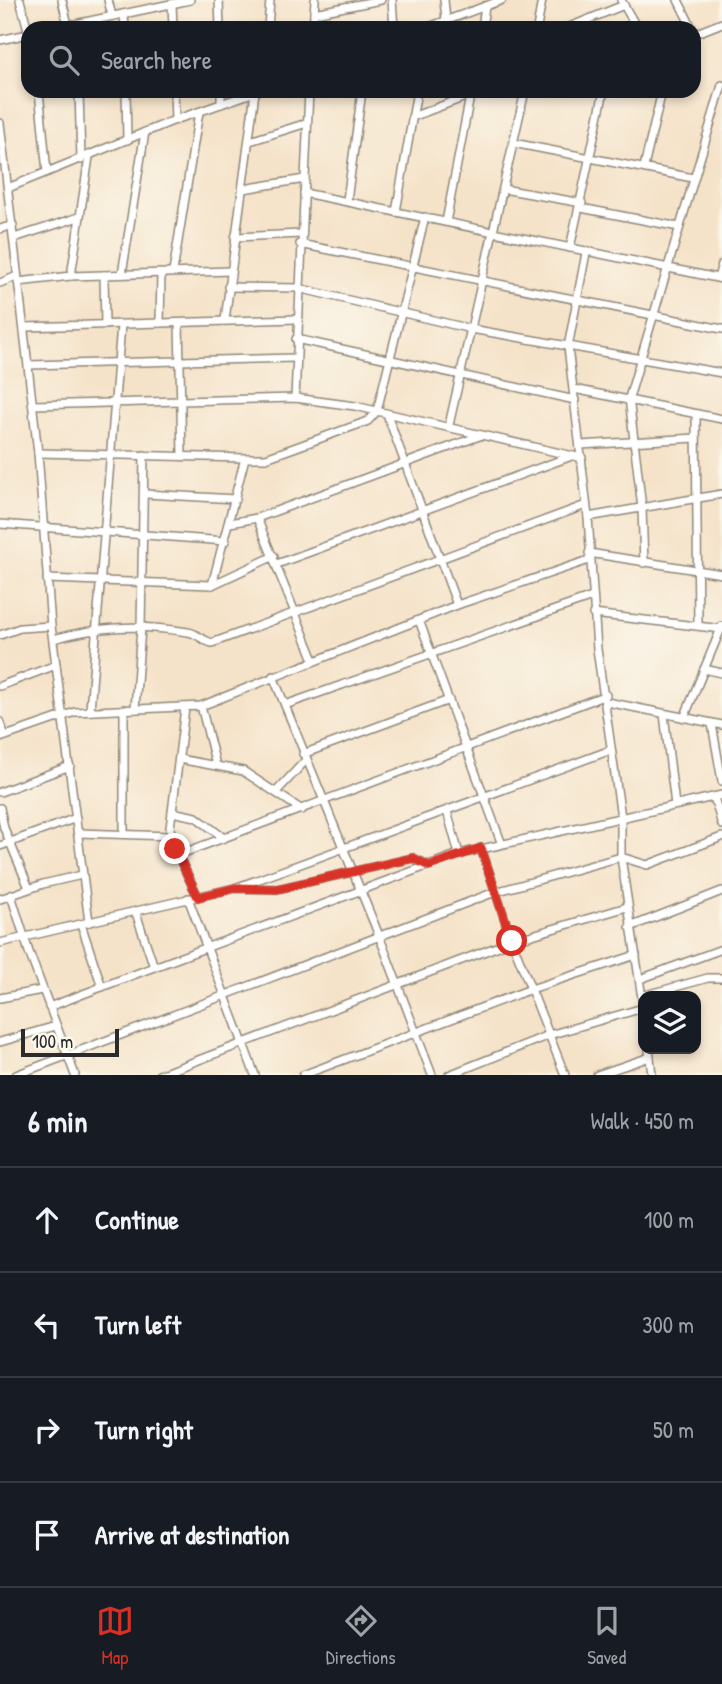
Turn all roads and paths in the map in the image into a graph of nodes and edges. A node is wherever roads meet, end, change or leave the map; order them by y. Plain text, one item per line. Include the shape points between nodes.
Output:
1 (20, 0) edge
2 (62, 0) edge
3 (108, 0) edge
4 (190, 0) edge
5 (219, 0) edge
6 (270, 0) edge
7 (315, 0) edge
8 (381, 0) edge
9 (392, 0) edge
10 (444, 0) edge
11 (502, 0) edge
12 (542, 0) edge
13 (678, 0) edge
14 (167, 3) edge
15 (489, 3) edge
16 (623, 3) edge
17 (314, 13) junction
18 (124, 14) junction
19 (112, 16) junction
20 (446, 20) joint
21 (25, 21) edge
22 (72, 21) edge
23 (93, 21) edge
24 (124, 21) edge
25 (171, 21) edge
26 (220, 21) edge
27 (268, 21) edge
28 (313, 21) edge
29 (394, 21) edge
30 (483, 21) edge
31 (538, 21) edge
32 (583, 21) edge
33 (633, 21) edge
34 (688, 21) edge
35 (722, 23) edge
36 (701, 30) edge
37 (21, 34) edge
38 (0, 40) edge
39 (722, 85) edge
40 (39, 98) edge
41 (80, 98) edge
42 (126, 98) edge
43 (174, 98) edge
44 (221, 98) edge
45 (238, 98) edge
46 (255, 98) edge
47 (309, 98) edge
48 (361, 98) edge
49 (415, 98) edge
50 (459, 98) edge
51 (470, 98) edge
52 (524, 98) edge
53 (603, 98) edge
54 (660, 98) edge
55 (719, 102) edge
56 (221, 104) junction
57 (200, 112) junction
58 (412, 117) junction
59 (175, 120) junction
60 (307, 122) junction
61 (0, 123) edge
62 (145, 132) junction
63 (1, 133) edge
64 (127, 140) junction
65 (250, 141) junction
66 (513, 143) junction
67 (592, 158) junction
68 (85, 159) junction
69 (643, 167) junction
70 (47, 172) junction
71 (3, 178) edge
72 (693, 178) junction
73 (305, 179) junction
74 (8, 188) junction
75 (243, 189) junction
76 (503, 190) junction
77 (304, 193) junction
78 (347, 200) junction
79 (582, 206) junction
80 (396, 212) junction
81 (79, 217) junction
82 (425, 217) junction
83 (446, 222) junction
84 (12, 225) junction
85 (679, 227) junction
86 (0, 229) edge
87 (494, 232) junction
88 (301, 234) junction
89 (235, 237) junction
90 (14, 238) junction
91 (300, 244) junction
92 (570, 248) junction
93 (586, 253) junction
94 (722, 264) edge
95 (414, 266) junction
96 (667, 269) junction
97 (231, 271) junction
98 (173, 272) junction
99 (122, 274) junction
100 (161, 274) junction
101 (104, 275) junction
102 (71, 276) junction
103 (720, 278) edge
104 (18, 279) junction
105 (482, 282) junction
106 (0, 283) edge
107 (228, 287) junction
108 (298, 288) junction
109 (577, 300) junction
110 (400, 313) junction
111 (653, 317) junction
112 (297, 319) junction
113 (225, 320) junction
114 (160, 323) junction
115 (179, 323) junction
116 (105, 325) junction
117 (121, 325) junction
118 (24, 327) junction
119 (722, 329) edge
120 (471, 330) junction
121 (296, 339) junction
122 (568, 346) junction
123 (295, 358) junction
124 (640, 358) junction
125 (390, 359) junction
126 (179, 360) junction
127 (119, 362) junction
128 (29, 365) junction
129 (461, 373) junction
130 (722, 373) edge
131 (574, 389) junction
132 (295, 398) junction
133 (629, 398) junction
134 (575, 400) junction
135 (180, 401) junction
136 (116, 402) junction
137 (33, 405) junction
138 (377, 411) junction
139 (387, 414) junction
140 (696, 414) junction
141 (722, 419) edge
142 (449, 425) junction
143 (482, 435) junction
144 (696, 438) junction
145 (634, 440) junction
146 (580, 445) junction
147 (38, 453) junction
148 (110, 453) junction
149 (144, 454) junction
150 (182, 456) junction
151 (570, 456) junction
152 (245, 458) junction
153 (582, 458) junction
154 (404, 462) junction
155 (145, 494) junction
156 (722, 494) edge
157 (698, 498) junction
158 (236, 499) junction
159 (586, 505) junction
160 (642, 508) junction
161 (421, 512) junction
162 (588, 517) junction
163 (257, 518) junction
164 (230, 523) junction
165 (0, 524) edge
166 (43, 525) junction
167 (103, 531) junction
168 (144, 534) junction
169 (225, 541) junction
170 (440, 557) junction
171 (589, 557) junction
172 (276, 560) junction
173 (644, 563) junction
174 (696, 570) junction
175 (722, 575) edge
176 (47, 579) junction
177 (99, 579) junction
178 (142, 581) junction
179 (212, 585) junction
180 (592, 597) junction
181 (457, 605) junction
182 (295, 612) junction
183 (593, 614) junction
184 (419, 620) junction
185 (698, 625) junction
186 (51, 626) junction
187 (96, 628) junction
188 (141, 628) junction
189 (722, 628) edge
190 (0, 635) edge
191 (53, 639) junction
192 (431, 652) junction
193 (314, 660) junction
194 (56, 665) junction
195 (704, 669) junction
196 (722, 673) edge
197 (273, 676) junction
198 (0, 685) edge
199 (606, 699) junction
200 (449, 700) junction
201 (285, 705) junction
202 (201, 706) junction
203 (185, 708) junction
204 (124, 709) junction
205 (135, 709) junction
206 (90, 710) junction
207 (664, 714) junction
208 (63, 715) junction
209 (684, 718) junction
210 (0, 722) edge
211 (712, 724) junction
212 (722, 725) edge
213 (2, 737) edge
214 (467, 748) junction
215 (611, 750) junction
216 (305, 757) junction
217 (179, 759) junction
218 (216, 765) junction
219 (70, 766) junction
220 (722, 781) edge
221 (0, 792) edge
222 (276, 792) junction
223 (485, 796) junction
224 (718, 796) edge
225 (323, 802) junction
226 (675, 805) junction
227 (0, 808) edge
228 (302, 810) junction
229 (447, 811) junction
230 (172, 812) junction
231 (621, 817) junction
232 (76, 818) junction
233 (722, 825) edge
234 (78, 833) junction
235 (124, 834) junction
236 (171, 836) junction
237 (722, 837) edge
238 (224, 838) junction
239 (9, 842) junction
240 (502, 842) junction
241 (0, 846) edge
242 (481, 848) junction
243 (343, 851) junction
244 (459, 854) junction
245 (178, 855) junction
246 (621, 857) junction
247 (429, 866) junction
248 (352, 873) junction
249 (82, 875) junction
250 (29, 888) junction
251 (235, 888) junction
252 (360, 890) junction
253 (722, 891) edge
254 (495, 892) junction
255 (11, 895) junction
256 (198, 897) junction
257 (188, 898) junction
258 (0, 899) edge
259 (627, 907) junction
260 (136, 913) junction
261 (85, 923) junction
262 (631, 927) junction
263 (23, 937) junction
264 (380, 937) junction
265 (512, 941) junction
266 (0, 943) edge
267 (207, 948) junction
268 (722, 949) edge
269 (636, 955) junction
270 (154, 967) junction
271 (722, 978) edge
272 (640, 979) junction
273 (398, 984) junction
274 (102, 987) junction
275 (531, 989) junction
276 (42, 990) junction
277 (642, 991) edge
278 (674, 991) edge
279 (224, 995) junction
280 (0, 998) edge
281 (638, 1005) edge
282 (49, 1007) junction
283 (57, 1026) junction
284 (416, 1032) junction
285 (549, 1035) junction
286 (0, 1042) edge
287 (242, 1043) junction
288 (647, 1054) edge
289 (649, 1054) edge
290 (67, 1055) junction
291 (470, 1071) edge
292 (16, 1075) edge
293 (75, 1075) edge
294 (159, 1075) edge
295 (255, 1075) edge
296 (303, 1075) edge
297 (432, 1075) edge
298 (449, 1075) edge
299 (565, 1075) edge
300 (597, 1075) edge
301 (652, 1075) edge

1 - 21 street
2 - 22 street
3 - 19 street
4 - 14 street
5 - 26 street
6 - 27 street
7 - 17 street
8 - 17 street
9 - 29 street
10 - 20 street
11 - 15 street
12 - 31 street
13 - 34 street
14 - 18 street
14 - 25 street
15 - 20 street
15 - 30 street
16 - 32 street
16 - 33 street
17 - 28 street
18 - 19 street
18 - 24 street
19 - 23 street
35 - 36 street
37 - 38 street
39 - 55 street
40 - 70 street
41 - 68 street
42 - 64 street
43 - 59 street
44 - 56 street
45 - 56 street
46 - 65 street
47 - 60 street
48 - 78 street
49 - 58 street
50 - 58 street
51 - 83 street
52 - 66 street
53 - 67 street
54 - 69 street
55 - 72 street
56 - 57 street
57 - 59 street
57 - 98 street
58 - 80 street
59 - 62 street
60 - 65 street
60 - 73 street
61 - 63 street
62 - 64 street
62 - 99 street
63 - 71 street
64 - 68 street
65 - 75 street
66 - 67 street
66 - 76 street
67 - 69 street
67 - 79 street
68 - 70 street
68 - 81 street
69 - 72 street
70 - 74 street
71 - 74 street
72 - 85 street
73 - 75 street
73 - 77 street
74 - 84 street
75 - 89 street
76 - 79 street
76 - 87 street
77 - 78 street
77 - 88 street
78 - 80 street
79 - 85 street
79 - 92 street
80 - 82 street
81 - 90 street
81 - 102 street
82 - 83 street
82 - 95 street
83 - 87 street
84 - 86 street
84 - 90 street
85 - 96 street
87 - 92 street
87 - 105 street
88 - 89 street
88 - 91 street
89 - 97 street
90 - 104 street
91 - 95 street
91 - 108 street
92 - 93 street
93 - 96 street
93 - 109 street
94 - 103 street
95 - 105 street
95 - 110 street
96 - 103 street
96 - 111 street
97 - 98 street
97 - 107 street
98 - 100 street
99 - 100 street
99 - 101 street
100 - 114 street
101 - 102 street
101 - 116 street
102 - 104 street
104 - 106 street
104 - 118 street
105 - 109 street
105 - 120 street
107 - 108 street
107 - 113 street
108 - 110 street
108 - 112 street
109 - 111 street
109 - 122 street
110 - 120 street
110 - 125 street
111 - 119 street
111 - 124 street
112 - 113 street
112 - 121 street
113 - 115 street
114 - 115 street
114 - 117 street
115 - 126 street
116 - 117 street
116 - 118 street
117 - 127 street
118 - 128 street
120 - 122 street
120 - 129 street
121 - 123 street
121 - 125 street
122 - 124 street
122 - 131 street
123 - 126 street
123 - 132 street
124 - 130 street
124 - 133 street
125 - 129 street
125 - 138 street
126 - 127 street
126 - 135 street
127 - 128 street
127 - 136 street
128 - 137 street
129 - 134 street
129 - 142 street
131 - 133 street
131 - 134 street
132 - 135 street
132 - 138 street
133 - 140 street
133 - 145 street
134 - 146 street
135 - 136 street
135 - 150 street
136 - 137 street
136 - 148 street
137 - 147 street
138 - 139 street
138 - 152 street via 368,421 279,453 259,460
139 - 142 street
139 - 154 street
140 - 141 street
140 - 144 street
142 - 143 street
143 - 151 street
143 - 154 street
144 - 145 street
144 - 157 street
145 - 146 street
145 - 160 street
146 - 153 street
147 - 148 street
147 - 166 street
148 - 149 street
148 - 167 street
149 - 150 street
149 - 155 street
150 - 152 street
151 - 153 street
151 - 161 street
152 - 158 street
153 - 159 street
154 - 161 street
154 - 163 street
155 - 158 street
155 - 168 street
156 - 157 street
157 - 160 street
157 - 174 street
158 - 164 street
159 - 162 street
159 - 170 street
160 - 162 street
160 - 173 street
161 - 170 street
161 - 172 street
162 - 171 street
163 - 164 street
163 - 172 street
164 - 169 street
165 - 166 street
166 - 167 street
166 - 176 street
167 - 168 street
167 - 177 street
168 - 169 street
168 - 178 street
169 - 179 street
170 - 181 street
170 - 182 street
171 - 173 street
171 - 180 street
171 - 181 street
172 - 179 street
172 - 182 street
173 - 174 street
174 - 175 street
174 - 185 street
176 - 177 street
176 - 186 street
177 - 178 street
177 - 187 street
178 - 179 street
178 - 188 street
180 - 183 street
180 - 192 street
181 - 184 street
182 - 188 street via 212,643 190,632
182 - 193 street
183 - 185 street
183 - 199 street
184 - 192 street
184 - 193 street
185 - 189 street
186 - 190 street
186 - 191 street
187 - 188 street
187 - 191 street
187 - 206 street
188 - 205 street
189 - 195 street
191 - 194 street
192 - 200 street
192 - 201 street
193 - 197 street
194 - 198 street
194 - 208 street
195 - 196 street
195 - 209 street
197 - 201 street
197 - 202 street
199 - 207 street
199 - 214 street
199 - 215 street
200 - 214 street
200 - 216 street
201 - 216 street
202 - 203 street
202 - 218 street
203 - 205 street
203 - 217 street
204 - 205 street
204 - 206 street
204 - 235 street
206 - 208 street
207 - 209 street
207 - 226 street
208 - 213 street
208 - 219 street
209 - 211 street
210 - 213 street
211 - 212 street
211 - 220 street
214 - 223 street
214 - 225 street
215 - 223 street
215 - 231 street
216 - 222 street
216 - 225 street
217 - 218 street
217 - 230 street
218 - 222 street via 243,772
219 - 221 street
219 - 232 street
222 - 228 street
223 - 229 street
223 - 240 street
224 - 226 street
224 - 233 street
225 - 228 street
225 - 243 street
226 - 231 street
227 - 239 street
228 - 238 street
229 - 243 street
229 - 244 street
230 - 236 street
230 - 238 street via 197,817
231 - 240 street
231 - 246 street
232 - 234 street
232 - 239 street
234 - 235 street
234 - 249 street
235 - 236 street
236 - 245 street
237 - 246 street via 647,866
238 - 245 street
239 - 241 street
239 - 250 street
240 - 242 street
242 - 244 street
242 - 254 street
243 - 248 street
243 - 251 street
244 - 247 street
245 - 256 street
246 - 254 street
246 - 259 street
247 - 248 street via 413,858
247 - 252 street
248 - 251 street via 277,889
248 - 252 street
249 - 250 street
249 - 261 street
250 - 255 street
251 - 256 street
252 - 264 street
252 - 267 street
253 - 262 street
254 - 264 street
254 - 265 street
255 - 258 street
255 - 263 street
256 - 257 street
257 - 260 street
257 - 267 street
259 - 262 street
259 - 265 street
260 - 261 street
260 - 270 street
261 - 263 street
261 - 274 street
262 - 269 street
263 - 266 street
263 - 276 street
264 - 273 street
264 - 279 street
265 - 273 street
265 - 275 street
267 - 270 street
267 - 279 street
268 - 272 street
269 - 272 street
269 - 275 street
270 - 274 street
271 - 278 street via 708,978
272 - 277 street
273 - 284 street
273 - 287 street
274 - 282 street
275 - 284 street
275 - 285 street
276 - 280 street
276 - 282 street
279 - 287 street
279 - 290 street
281 - 285 street
282 - 283 street
283 - 286 street
283 - 290 street
284 - 296 street
284 - 297 street
285 - 291 street
285 - 299 street
287 - 294 street
287 - 295 street
288 - 300 street
289 - 301 street
290 - 292 street
290 - 293 street
291 - 298 street

